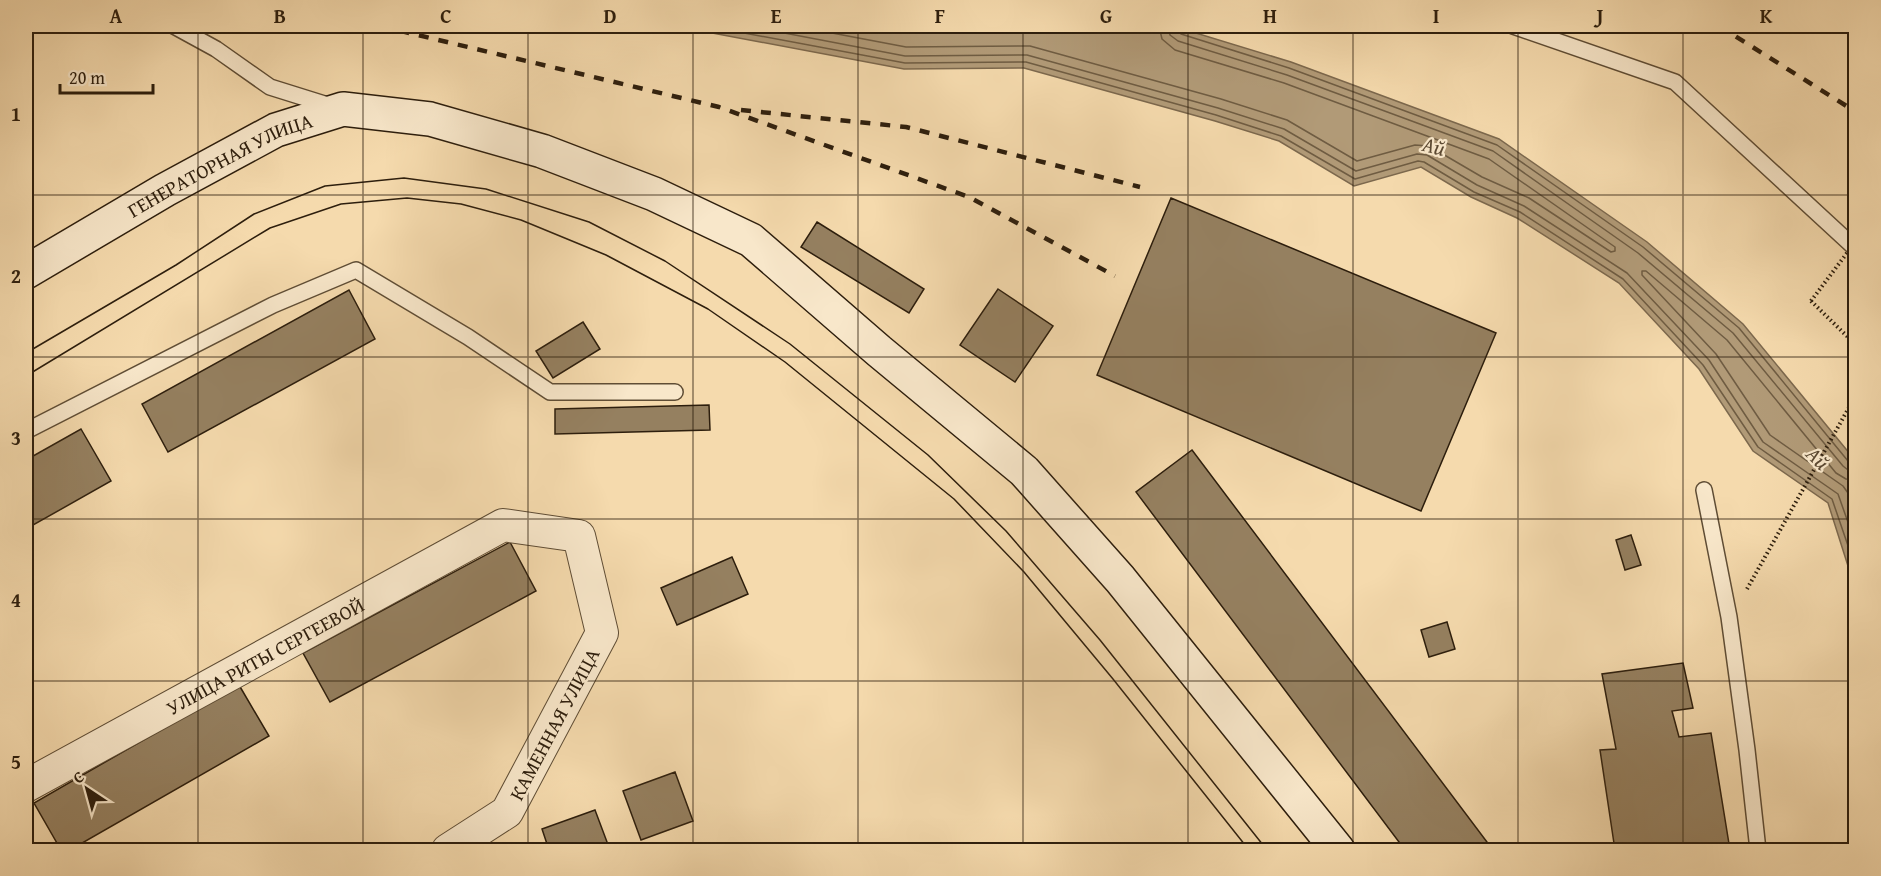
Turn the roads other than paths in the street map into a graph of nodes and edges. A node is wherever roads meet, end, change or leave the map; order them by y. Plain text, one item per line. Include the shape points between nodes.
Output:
1 (174, 26) edge
2 (1513, 26) edge
3 (343, 110) junction
4 (1856, 249) edge
5 (26, 272) edge
6 (675, 392) dead end
7 (26, 431) edge
8 (1704, 489) dead end
9 (503, 525) joint
10 (26, 786) edge
11 (448, 850) edge
12 (1338, 850) edge
13 (1758, 850) edge

1 - 3 lane via 216,49 270,87
2 - 4 lane via 1675,82
3 - 5 main road, ГЕНЕРАТОРНАЯ УЛИЦА via 276,130
3 - 12 main road, ГЕНЕРАТОРНАЯ УЛИЦА via 430,119 542,151 654,194 751,240 1024,471 1120,579
6 - 7 lane via 550,392 356,270 273,305
8 - 13 lane via 1729,617
9 - 10 street, УЛИЦА РИТЫ СЕРГЕЕВОЙ
9 - 11 street, КАМЕННАЯ УЛИЦА via 579,536 602,633 507,813

